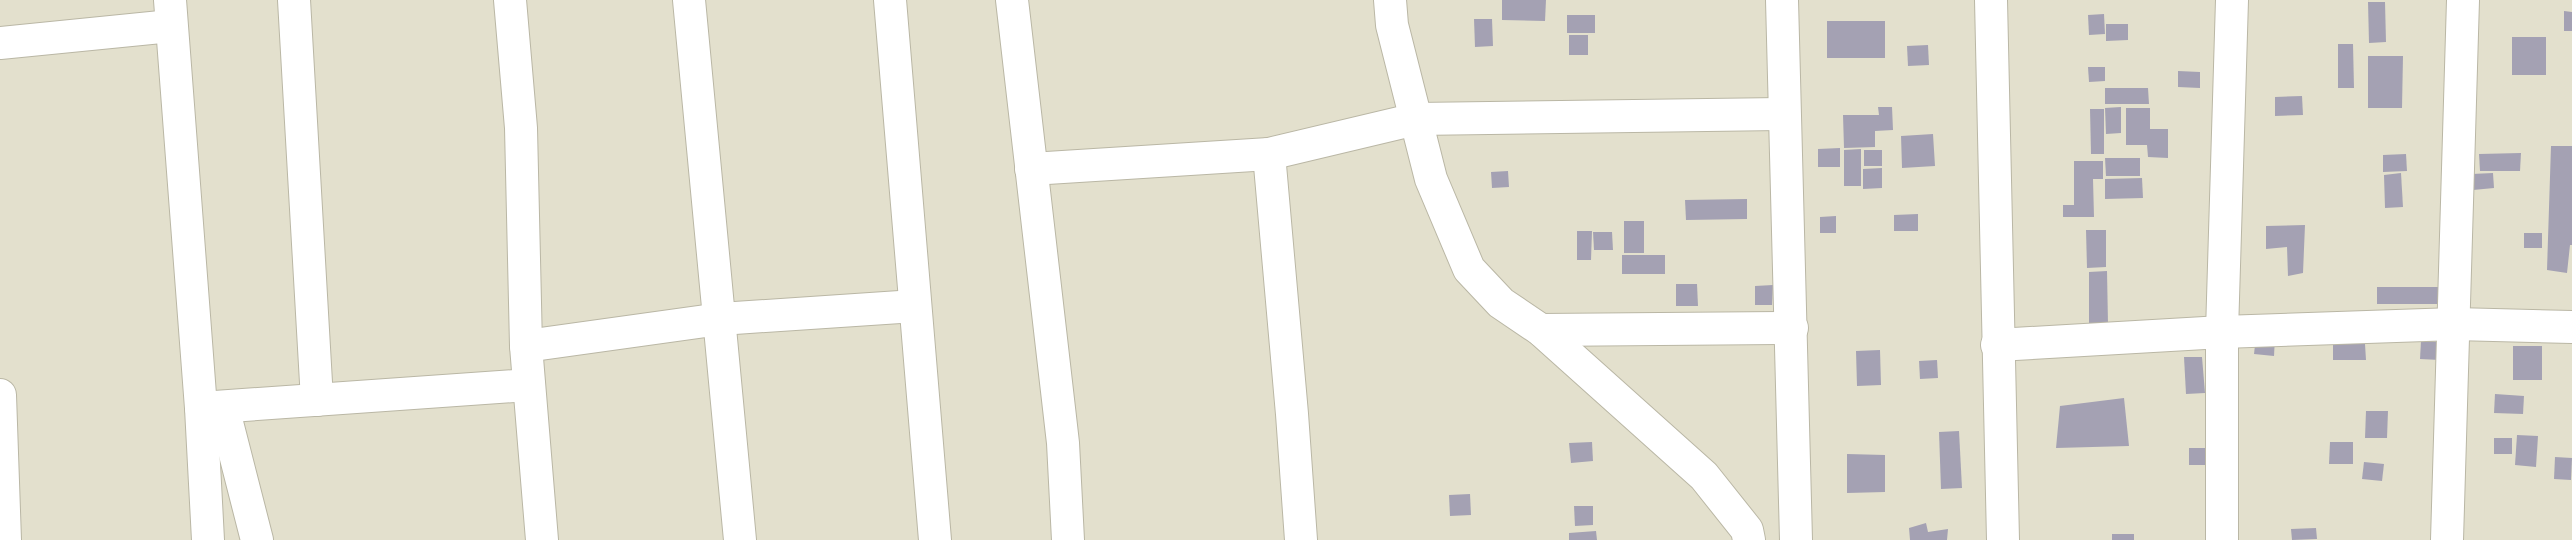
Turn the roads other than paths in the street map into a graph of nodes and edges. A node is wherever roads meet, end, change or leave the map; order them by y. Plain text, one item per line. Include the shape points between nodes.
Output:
1 (293, 0) edge
2 (510, 0) edge
3 (689, 0) edge
4 (890, 0) edge
5 (1012, 0) edge
6 (1390, 0) edge
7 (1782, 0) edge
8 (1991, 0) edge
9 (2232, 0) edge
10 (2463, 0) edge
11 (171, 13) edge
12 (0, 43) edge
13 (1784, 114) junction
14 (1416, 119) junction
15 (1269, 154) junction
16 (1031, 169) junction
17 (915, 306) junction
18 (720, 319) junction
19 (2455, 324) junction
20 (2572, 327) edge
21 (1792, 328) junction
22 (1541, 330) junction
23 (2222, 332) junction
24 (1997, 345) junction
25 (526, 346) junction
26 (530, 385) junction
27 (0, 395) edge
28 (317, 400) junction
29 (212, 407) junction
30 (5, 540) edge
31 (208, 540) edge
32 (257, 540) edge
33 (542, 540) edge
34 (740, 540) edge
35 (935, 540) edge
36 (1068, 540) edge
37 (1301, 540) edge
38 (1749, 540) edge
39 (1796, 540) edge
40 (2003, 540) edge
41 (2222, 540) edge
42 (2447, 540) edge

1 - 28 street
2 - 25 street via 521,128
3 - 18 street
4 - 17 street
5 - 16 street
6 - 14 street
7 - 13 street
8 - 24 street
9 - 23 street
10 - 19 street
11 - 12 street
11 - 29 street
13 - 14 street
13 - 21 street
14 - 15 street
14 - 22 street via 1431,179 1469,269 1502,303
15 - 16 street
15 - 37 street
16 - 36 street via 1063,443
17 - 18 street
17 - 35 street
18 - 25 street
18 - 34 street
19 - 20 street
19 - 23 street
19 - 42 street
21 - 22 street
21 - 39 street
22 - 38 street via 1704,476 1747,530
23 - 24 street
23 - 41 street
24 - 40 street
25 - 26 street
26 - 28 street
26 - 33 street
27 - 30 street
28 - 29 street
29 - 31 street
29 - 32 street

